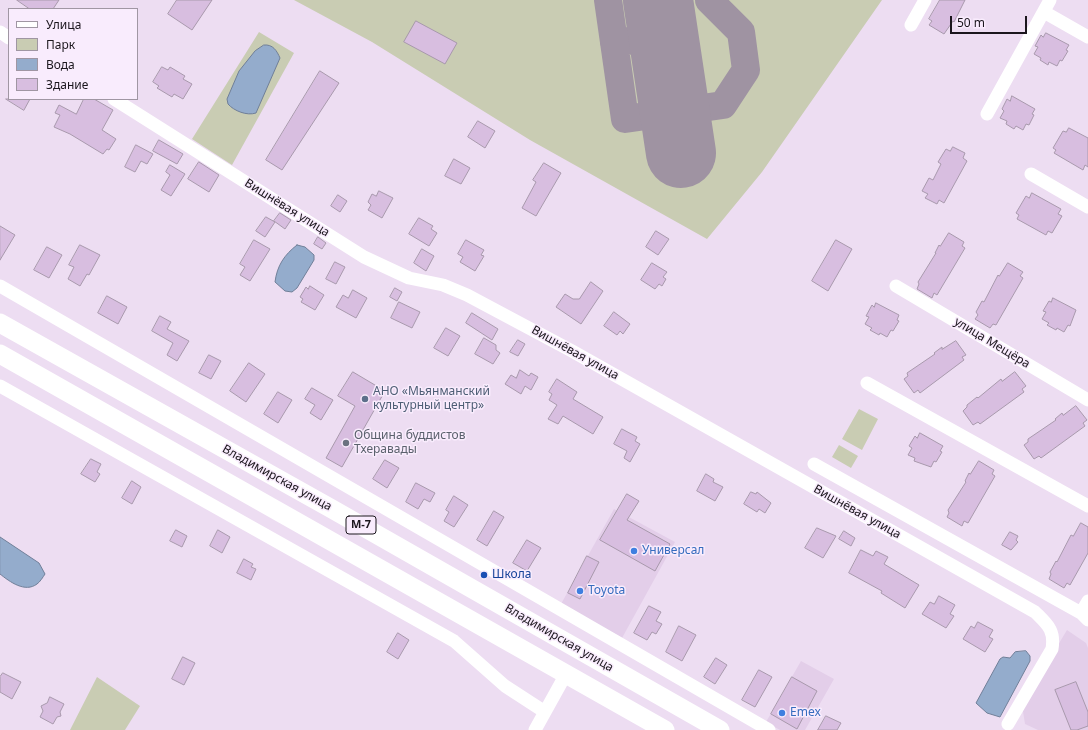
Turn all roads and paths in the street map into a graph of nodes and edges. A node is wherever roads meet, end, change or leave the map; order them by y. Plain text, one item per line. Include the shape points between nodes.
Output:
1 (925, 0) edge
2 (1047, 6) edge
3 (911, 26) dead end
4 (1088, 37) edge
5 (116, 100) edge
6 (987, 114) dead end
7 (1031, 174) dead end
8 (1088, 207) edge
9 (0, 286) edge
10 (896, 286) dead end
11 (0, 323) edge
12 (0, 354) edge
13 (867, 383) dead end
14 (0, 386) edge
15 (1088, 400) edge
16 (814, 464) dead end
17 (1088, 506) edge
18 (1088, 601) edge
19 (1085, 617) edge
20 (566, 674) junction
21 (545, 712) junction
22 (1008, 724) dead end
23 (535, 730) edge
24 (665, 730) edge
25 (720, 730) edge
26 (769, 730) edge

1 - 3 street
2 - 4 street
2 - 6 street
5 - 22 street, Вишнёвая улица via 364,257 409,278 443,285 468,295 1035,612 1047,624 1054,637 1052,649
7 - 8 street
9 - 26 street
10 - 15 street, улица Мещёра
11 - 25 highway, Владимирская улица / М-7
12 - 20 highway, М-7
13 - 17 street
14 - 21 street via 454,641 505,686
16 - 19 street
18 - 19 street
20 - 21 street
20 - 24 highway, М-7
21 - 23 street

